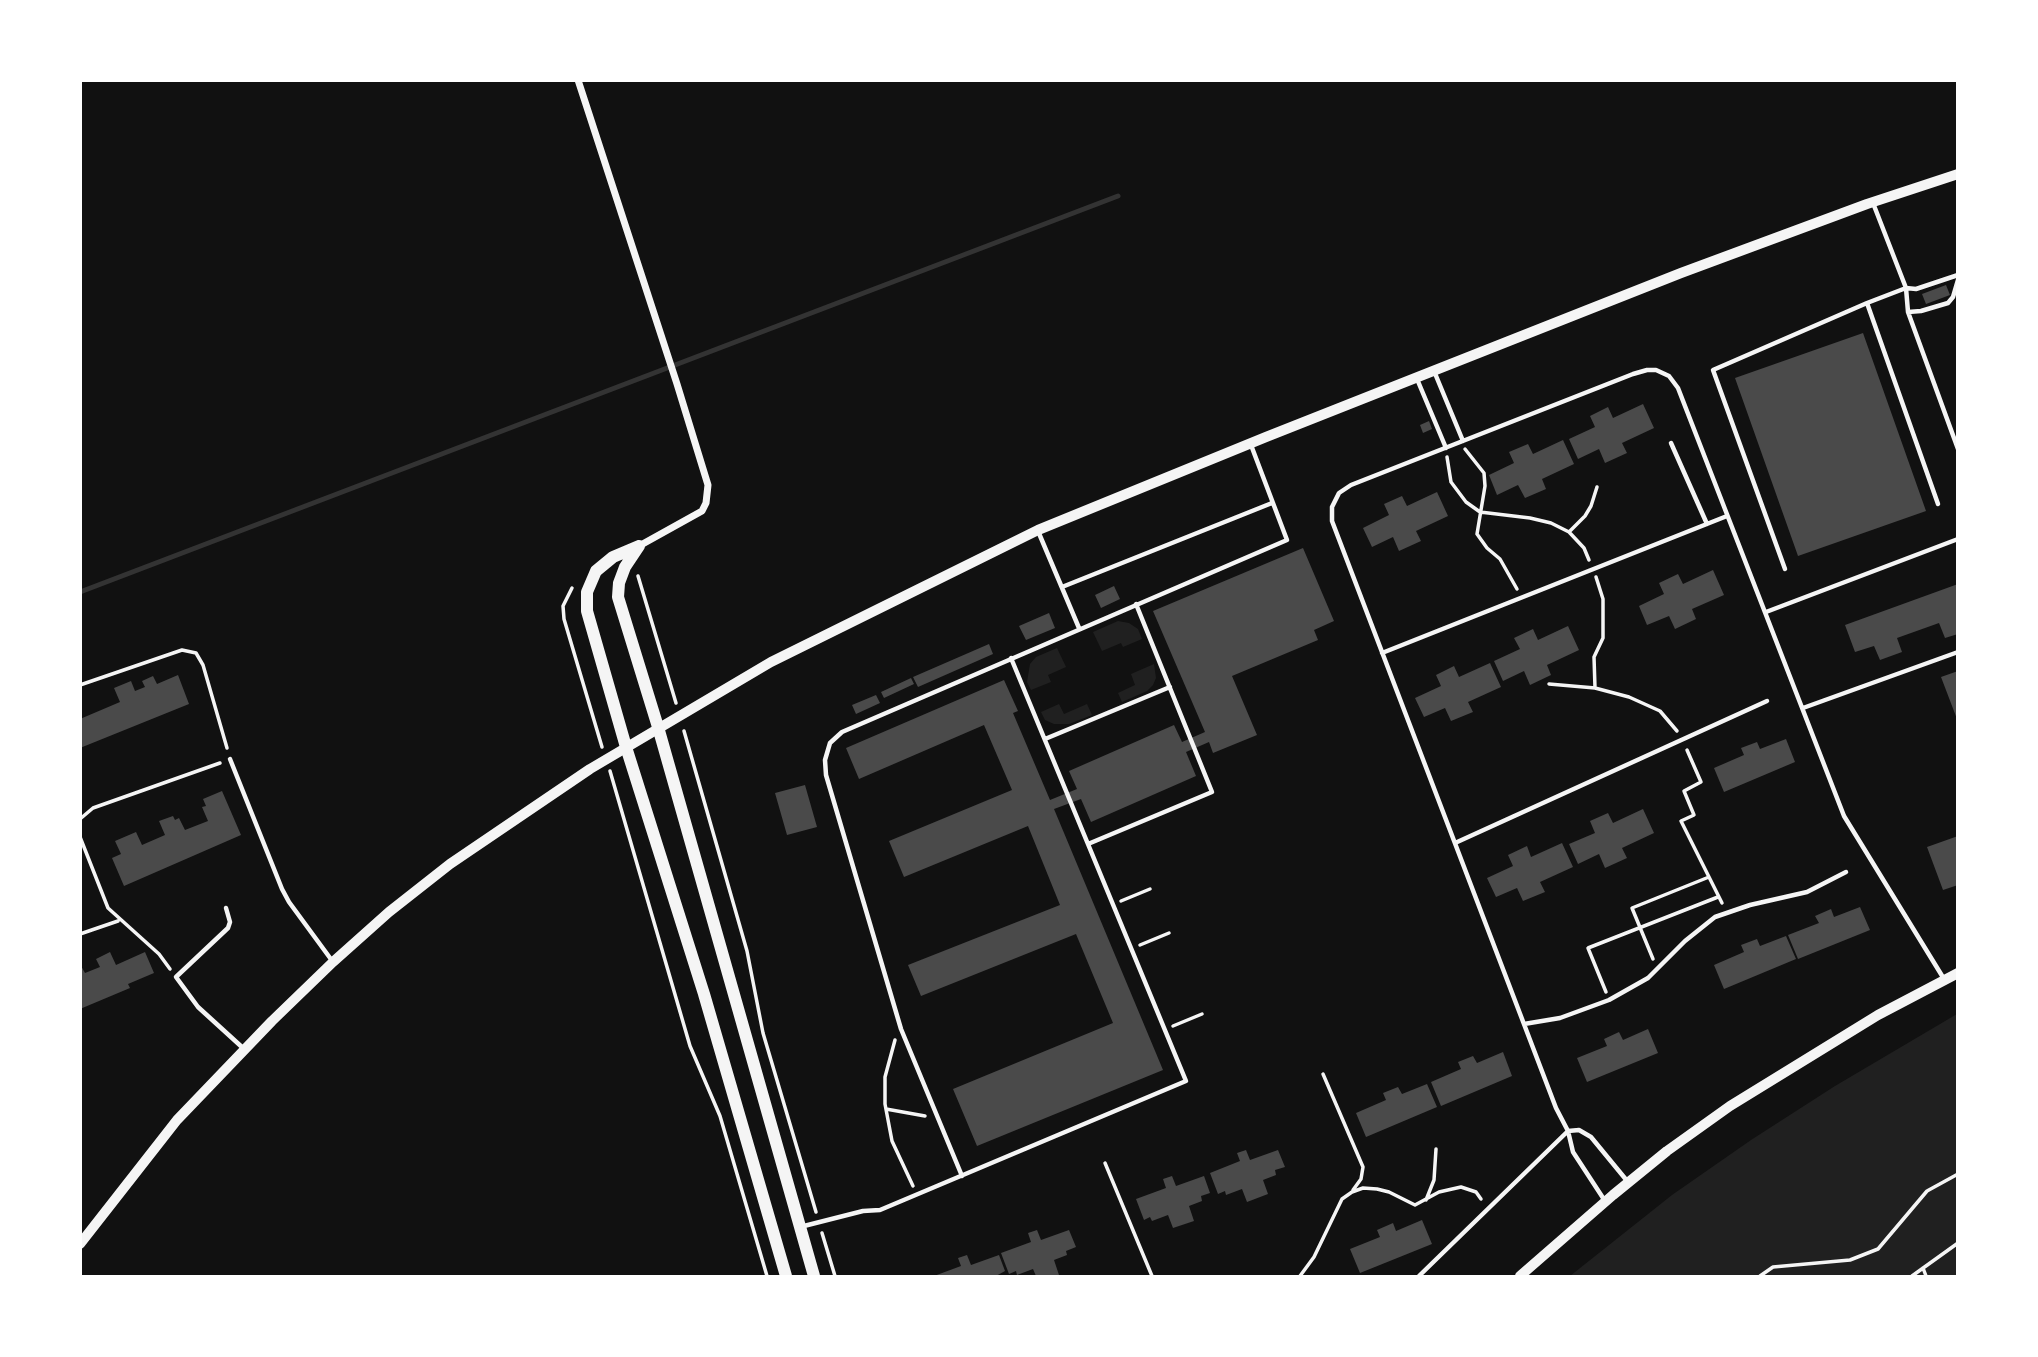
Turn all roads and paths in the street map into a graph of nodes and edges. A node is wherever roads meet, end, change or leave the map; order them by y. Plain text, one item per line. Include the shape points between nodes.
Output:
1 (578, 80) edge
2 (1958, 174) edge
3 (1872, 202) junction
4 (1958, 277) edge
5 (1906, 288) junction
6 (1867, 303) junction
7 (1908, 312) junction
8 (1434, 371) junction
9 (1417, 378) junction
10 (1461, 442) junction
11 (1671, 443) dead end
12 (1250, 444) junction
13 (1446, 448) junction
14 (1958, 449) edge
15 (1597, 487) dead end
16 (1272, 503) junction
17 (1938, 504) dead end
18 (1480, 512) junction
19 (1727, 516) junction
20 (1707, 524) junction
21 (1038, 530) junction
22 (1569, 532) junction
23 (1958, 539) edge
24 (639, 546) junction
25 (1593, 569) junction
26 (1785, 569) dead end
27 (638, 574) dead end
28 (1062, 587) junction
29 (1521, 598) junction
30 (1136, 604) junction
31 (1766, 612) junction
32 (1079, 628) junction
33 (1958, 652) edge
34 (1382, 653) junction
35 (1011, 658) junction
36 (1549, 684) dead end
37 (80, 685) edge
38 (1170, 687) junction
39 (1595, 688) junction
40 (1767, 701) dead end
41 (1803, 708) junction
42 (679, 715) junction
43 (658, 727) junction
44 (1045, 739) junction
45 (1683, 740) junction
46 (626, 747) junction
47 (230, 759) junction
48 (606, 759) junction
49 (80, 819) edge
50 (80, 837) edge
51 (1455, 843) junction
52 (1088, 844) junction
53 (1846, 872) dead end
54 (1709, 877) junction
55 (1150, 889) dead end
56 (1718, 897) junction
57 (1113, 904) junction
58 (226, 908) dead end
59 (1726, 913) junction
60 (119, 920) junction
61 (1640, 928) junction
62 (1169, 933) dead end
63 (80, 934) edge
64 (1131, 948) junction
65 (333, 962) junction
66 (1657, 969) junction
67 (1958, 973) edge
68 (176, 977) junction
69 (1944, 979) junction
70 (1609, 1000) junction
71 (1202, 1014) dead end
72 (1524, 1024) junction
73 (901, 1029) junction
74 (1165, 1029) junction
75 (244, 1049) junction
76 (1323, 1074) dead end
77 (886, 1109) junction
78 (938, 1119) junction
79 (1568, 1131) junction
80 (1436, 1149) dead end
81 (1105, 1163) dead end
82 (1958, 1174) edge
83 (962, 1176) junction
84 (1629, 1182) junction
85 (1352, 1192) junction
86 (917, 1195) junction
87 (1606, 1201) junction
88 (1425, 1202) junction
89 (1488, 1208) junction
90 (819, 1223) junction
91 (800, 1228) junction
92 (1958, 1243) edge
93 (80, 1244) edge
94 (1923, 1268) junction
95 (767, 1276) edge
96 (786, 1276) edge
97 (814, 1276) edge
98 (835, 1276) edge
99 (1152, 1276) edge
100 (1300, 1276) edge
101 (1419, 1276) edge
102 (1520, 1276) edge
103 (1760, 1276) edge
104 (1912, 1276) edge
105 (1926, 1276) edge

1 - 24 street via 708,485 702,511
2 - 3 street
3 - 5 lane
3 - 8 street
4 - 5 lane
4 - 7 lane via 1948,303
5 - 6 lane
5 - 7 lane
6 - 17 lane
6 - 26 lane via 1713,370
7 - 14 lane
8 - 9 street
8 - 10 lane
9 - 12 street
9 - 13 lane
10 - 13 lane
10 - 18 path via 1484,473
10 - 19 lane via 1633,374 1656,370 1669,376 1678,388
11 - 20 lane
12 - 16 lane
12 - 21 street
13 - 18 path via 1451,482
13 - 34 lane via 1351,485 1339,493 1332,507 1332,521
15 - 22 path via 1591,506
16 - 28 lane
16 - 30 lane via 1287,540
18 - 22 path via 1530,518
18 - 29 path via 1477,534 1500,559
19 - 20 lane
19 - 31 lane
20 - 25 lane
21 - 28 lane
21 - 42 street via 838,626
22 - 25 path via 1584,548
23 - 31 lane
24 - 43 main road via 625,567 618,597
24 - 46 main road via 613,557 596,571 587,592 587,611
25 - 29 lane
25 - 39 path via 1603,599 1603,638 1594,657
27 - 42 path
28 - 32 lane
29 - 34 lane
30 - 32 lane
30 - 38 lane
31 - 41 lane
32 - 35 lane
33 - 41 lane
34 - 51 lane
35 - 44 lane
35 - 73 lane via 842,732 830,743 826,775
36 - 39 path
37 - 47 path via 181,650 197,653
38 - 44 lane
38 - 52 lane via 1212,792
39 - 45 path via 1660,711
40 - 45 lane
41 - 69 lane via 1844,816
42 - 43 street
42 - 90 path via 747,951 763,1033
43 - 46 street
43 - 91 main road
44 - 52 lane
45 - 51 lane
45 - 54 path via 1701,782 1684,791 1694,815 1681,821
46 - 48 street
46 - 96 main road
47 - 49 path via 93,808
47 - 65 lane via 282,889
48 - 65 street via 450,864
48 - 95 path via 691,1046 720,1116
50 - 60 path via 108,908
51 - 72 lane
52 - 57 lane
53 - 59 lane via 1807,892
54 - 56 path
54 - 61 path via 1632,908
55 - 57 path
56 - 59 path
56 - 61 path
57 - 64 lane
58 - 68 lane via 228,928
59 - 66 lane via 1715,916
60 - 63 path
60 - 68 path via 159,954
61 - 66 path
61 - 70 path via 1588,947
62 - 64 path
64 - 74 lane
65 - 75 street
66 - 70 lane
67 - 69 street
68 - 75 lane via 198,1007
69 - 84 street via 1752,1092
70 - 72 lane via 1560,1018
71 - 74 path
72 - 79 lane
73 - 77 path via 885,1077
73 - 78 lane
74 - 83 lane via 1186,1081
75 - 93 street via 177,1120
76 - 85 path via 1363,1167
77 - 78 path
77 - 86 path via 892,1142
78 - 83 lane
79 - 84 lane via 1579,1130 1591,1137
79 - 87 lane via 1573,1152
79 - 89 lane
80 - 88 path via 1434,1180
81 - 99 path
82 - 103 path via 1927,1191 1878,1249 1850,1259 1773,1267
83 - 86 lane
84 - 87 street
85 - 88 path via 1377,1189 1415,1205
85 - 100 path via 1342,1199
86 - 90 lane via 880,1210
87 - 102 street
88 - 89 path via 1439,1192 1461,1187 1476,1192
89 - 101 lane
90 - 91 lane
90 - 98 path
91 - 97 main road
92 - 94 path
94 - 104 path
94 - 105 path

